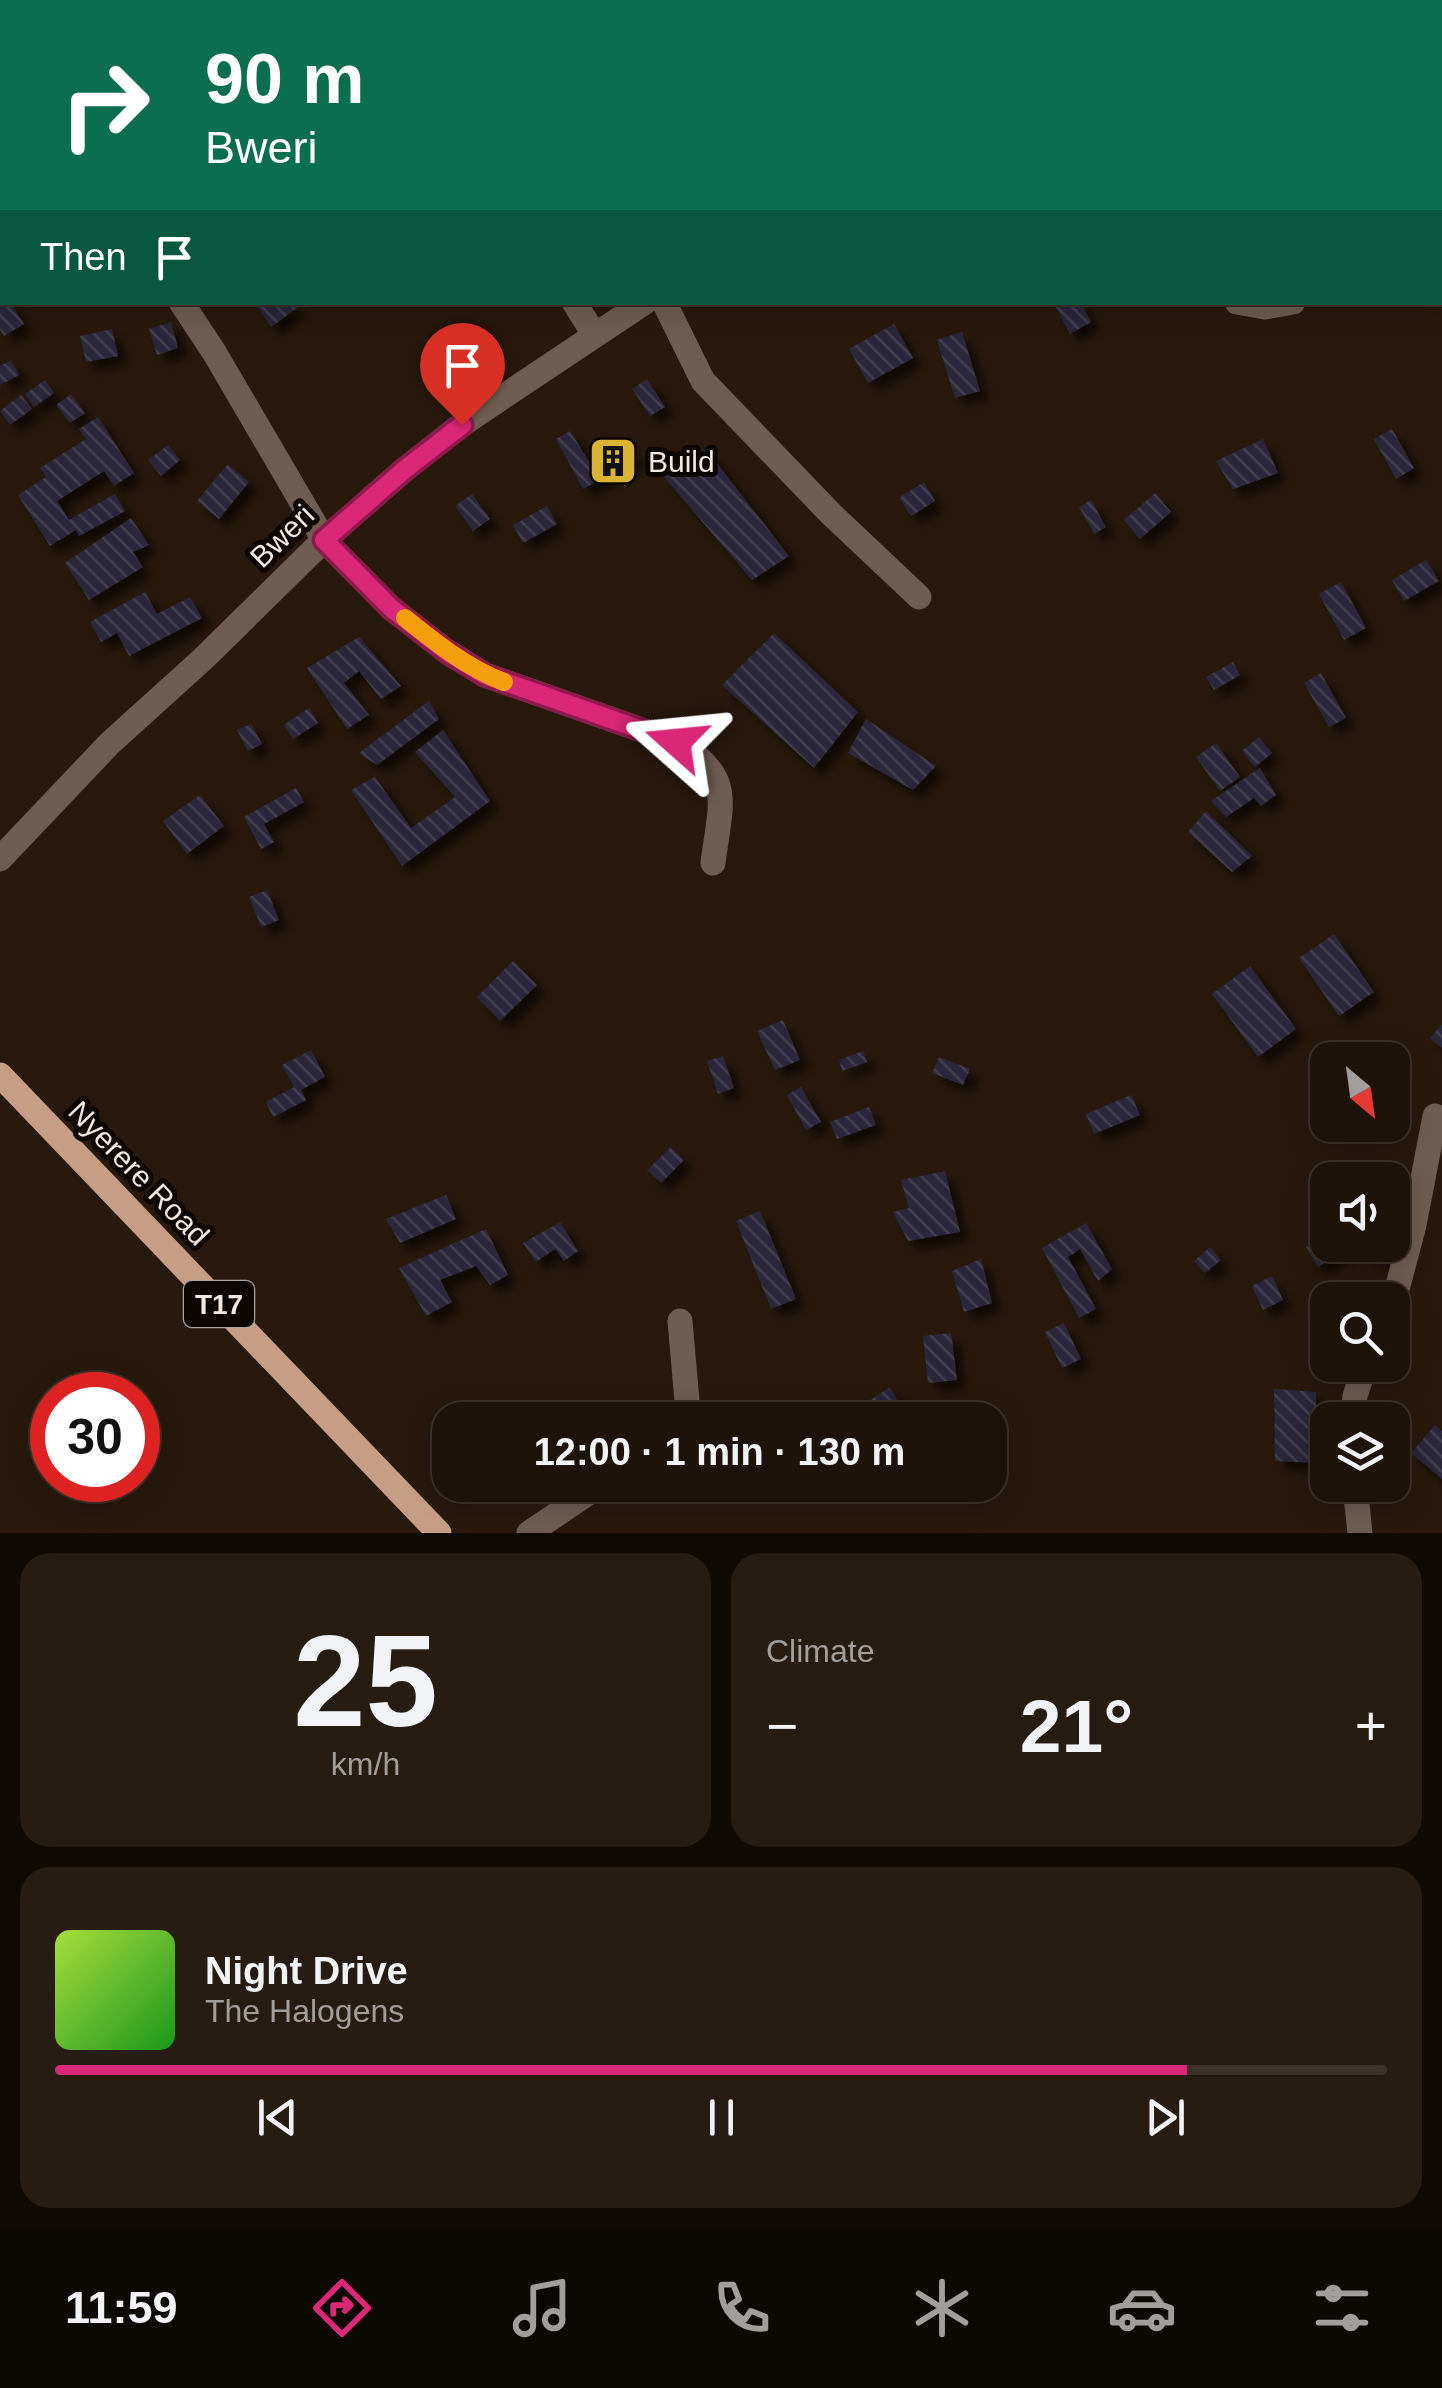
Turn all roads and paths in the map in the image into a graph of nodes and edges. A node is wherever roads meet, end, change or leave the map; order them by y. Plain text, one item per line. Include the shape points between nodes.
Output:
1 (183, 305) edge
2 (576, 305) edge
3 (640, 305) edge
4 (666, 305) edge
5 (594, 334) junction
6 (324, 540) junction
7 (919, 597) dead end
8 (0, 859) edge
9 (713, 864) dead end
10 (0, 1075) edge
11 (1435, 1116) dead end
12 (1400, 1282) edge
13 (680, 1321) dead end
14 (687, 1402) edge
15 (575, 1502) edge
16 (1357, 1502) edge
17 (439, 1533) edge
18 (529, 1533) edge
19 (1360, 1533) edge

1 - 6 street
2 - 5 street
3 - 5 street, Bweri
4 - 7 street via 704,381
5 - 6 street, Bweri via 462,425
6 - 8 street, Bweri via 109,744
6 - 9 street via 391,608 485,675 698,755 721,792
10 - 17 main road, Nyerere Road / T17
11 - 12 street
13 - 14 street
15 - 18 street
16 - 19 street

